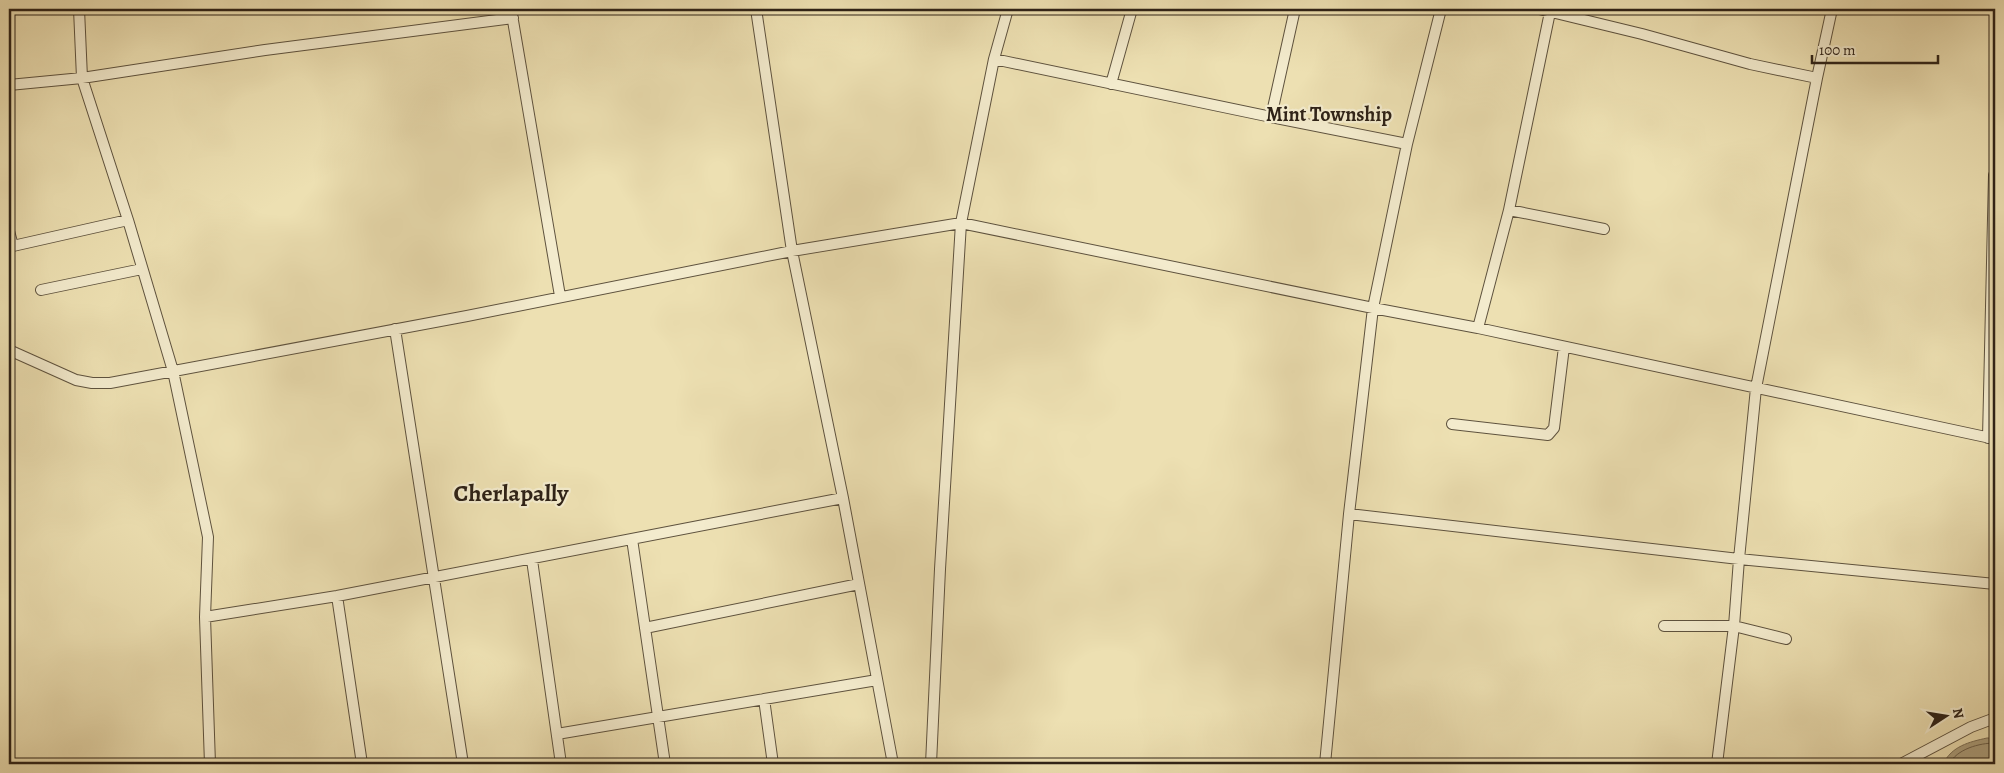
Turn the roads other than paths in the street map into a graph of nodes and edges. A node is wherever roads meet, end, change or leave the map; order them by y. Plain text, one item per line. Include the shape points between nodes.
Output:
1 (79, 9) edge
2 (756, 9) edge
3 (1008, 9) edge
4 (1132, 9) edge
5 (1295, 9) edge
6 (1441, 9) edge
7 (1539, 9) edge
8 (1832, 9) edge
9 (1550, 12) junction
10 (512, 14) edge
11 (994, 59) junction
12 (82, 78) junction
13 (1817, 78) junction
14 (1110, 84) junction
15 (9, 85) edge
16 (1271, 117) junction
17 (1407, 144) junction
18 (1995, 175) edge
19 (1509, 210) junction
20 (128, 220) junction
21 (961, 223) junction
22 (1604, 229) dead end
23 (9, 231) edge
24 (792, 251) junction
25 (142, 269) junction
26 (41, 290) dead end
27 (560, 296) junction
28 (1373, 308) junction
29 (1478, 328) junction
30 (395, 330) junction
31 (1564, 347) junction
32 (9, 350) edge
33 (173, 370) junction
34 (1756, 388) junction
35 (1452, 424) dead end
36 (1991, 439) edge
37 (843, 498) junction
38 (1349, 514) junction
39 (632, 539) junction
40 (1739, 559) junction
41 (532, 560) junction
42 (434, 578) junction
43 (859, 584) junction
44 (1995, 584) edge
45 (337, 596) junction
46 (205, 617) junction
47 (1664, 626) dead end
48 (1734, 626) junction
49 (645, 628) junction
50 (1786, 639) dead end
51 (876, 680) junction
52 (764, 699) junction
53 (658, 717) junction
54 (1995, 718) edge
55 (557, 734) junction
56 (210, 764) edge
57 (362, 764) edge
58 (463, 764) edge
59 (561, 764) edge
60 (665, 764) edge
61 (773, 764) edge
62 (893, 764) edge
63 (931, 764) edge
64 (1324, 764) edge
65 (1717, 764) edge
66 (1901, 764) edge

1 - 12 street
2 - 24 street
3 - 11 street
4 - 14 street
5 - 16 street
6 - 17 street
7 - 9 street
8 - 13 street
9 - 13 street
9 - 19 street
10 - 12 street
10 - 27 street
11 - 14 street
11 - 21 street
12 - 15 street
12 - 20 street
13 - 34 street
14 - 16 street
16 - 17 street
17 - 28 street
18 - 36 street
19 - 22 street
19 - 29 street
20 - 23 street via 13,246
20 - 25 street
21 - 24 street
21 - 28 street
21 - 63 street
24 - 27 street
24 - 37 street
25 - 26 street
25 - 33 street
27 - 30 street
28 - 29 street
28 - 38 street
29 - 31 street
30 - 33 street
30 - 42 street
31 - 34 street
31 - 35 street via 1554,428 1548,435
32 - 33 street via 76,380 92,383 110,383
33 - 46 street via 208,537
34 - 36 street
34 - 40 street
37 - 39 street
37 - 43 street
38 - 40 street
38 - 64 street
39 - 41 street
39 - 49 street
40 - 44 street
40 - 48 street
41 - 42 street
41 - 55 street
42 - 45 street
42 - 58 street
43 - 49 street
43 - 51 street
45 - 46 street
45 - 57 street
46 - 56 street
47 - 48 street
48 - 50 street
48 - 65 street
49 - 53 street
51 - 52 street
51 - 62 street
52 - 53 street
52 - 61 street
53 - 55 street
53 - 60 street
54 - 66 street
55 - 59 street

